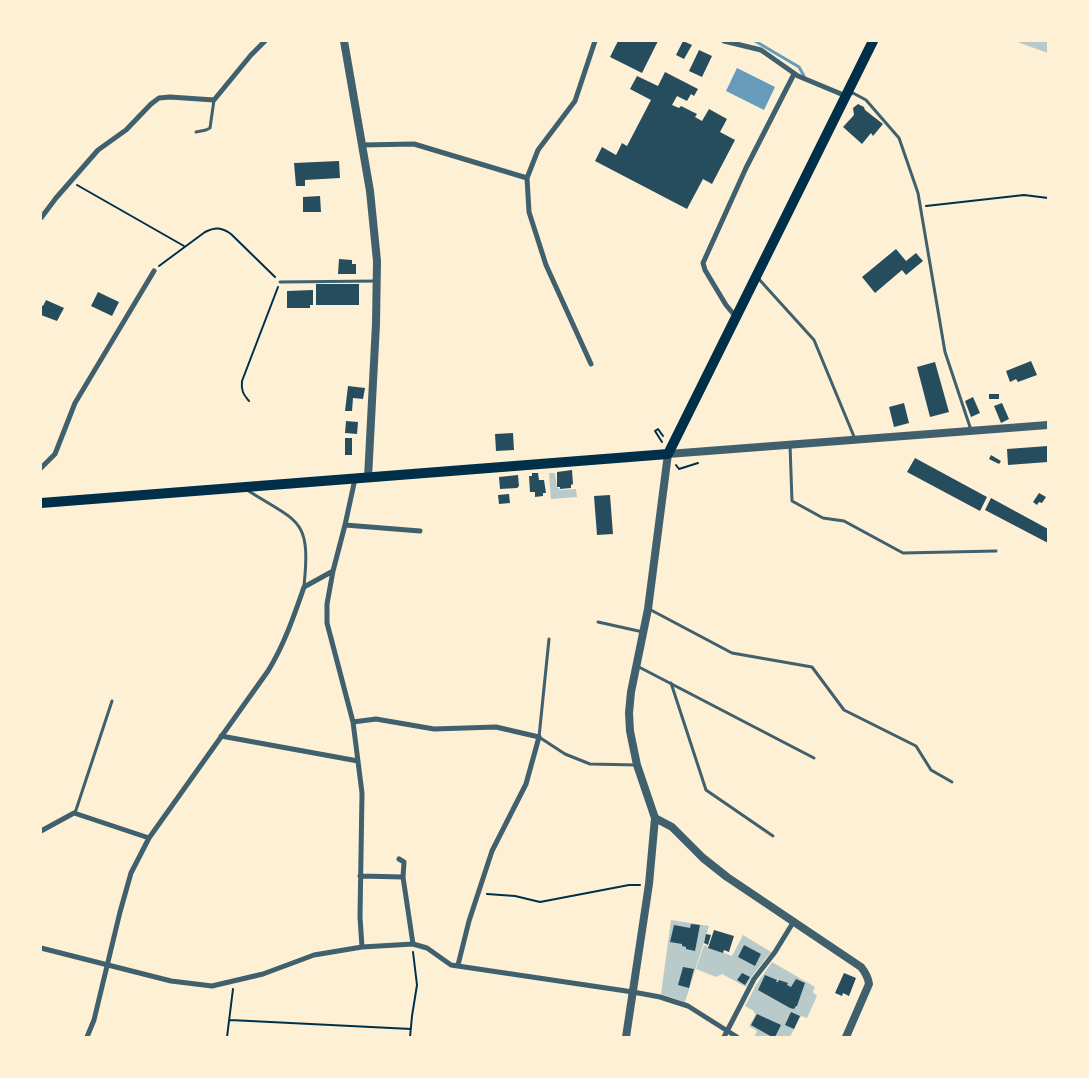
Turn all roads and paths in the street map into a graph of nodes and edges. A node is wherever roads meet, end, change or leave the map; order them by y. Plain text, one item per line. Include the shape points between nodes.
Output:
1 (265, 41) edge
2 (344, 41) edge
3 (595, 41) edge
4 (724, 41) edge
5 (873, 41) edge
6 (794, 74) junction
7 (846, 96) junction
8 (214, 100) junction
9 (196, 132) dead end
10 (362, 145) junction
11 (527, 178) junction
12 (71, 181) junction
13 (1048, 198) edge
14 (920, 206) junction
15 (41, 218) edge
16 (184, 247) junction
17 (154, 271) joint
18 (757, 277) junction
19 (377, 281) junction
20 (280, 282) junction
21 (736, 317) junction
22 (591, 364) dead end
23 (249, 401) dead end
24 (1048, 425) edge
25 (971, 431) junction
26 (663, 436) dead end
27 (855, 440) junction
28 (661, 441) dead end
29 (790, 444) junction
30 (668, 454) junction
31 (698, 463) dead end
32 (41, 468) edge
33 (679, 469) dead end
34 (368, 478) junction
35 (355, 479) junction
36 (244, 488) junction
37 (41, 503) edge
38 (345, 526) junction
39 (420, 532) dead end
40 (996, 551) dead end
41 (333, 571) junction
42 (304, 587) junction
43 (648, 609) junction
44 (598, 622) dead end
45 (643, 632) junction
46 (550, 639) dead end
47 (636, 665) junction
48 (671, 683) junction
49 (112, 701) dead end
50 (353, 722) junction
51 (221, 736) junction
52 (539, 738) junction
53 (814, 758) dead end
54 (358, 761) junction
55 (637, 766) junction
56 (952, 782) dead end
57 (74, 813) junction
58 (655, 818) junction
59 (41, 831) edge
60 (773, 836) dead end
61 (149, 838) junction
62 (400, 860) dead end
63 (360, 876) junction
64 (402, 877) junction
65 (649, 884) junction
66 (477, 893) junction
67 (794, 921) junction
68 (413, 944) junction
69 (362, 947) junction
70 (41, 948) edge
71 (108, 964) junction
72 (458, 966) junction
73 (234, 982) junction
74 (633, 992) junction
75 (230, 1020) junction
76 (411, 1029) junction
77 (728, 1030) junction
78 (88, 1037) edge
79 (227, 1037) edge
80 (410, 1037) edge
81 (626, 1037) edge
82 (724, 1037) edge
83 (737, 1037) edge
84 (846, 1037) edge

1 - 8 street
2 - 10 street
3 - 11 street via 575,101 538,150
4 - 6 street via 761,50
5 - 7 main road
6 - 7 street
6 - 21 street via 703,263 726,306
7 - 14 lane via 853,93 866,100 898,138
7 - 18 main road
8 - 9 lane via 210,128
8 - 12 street via 159,98 126,130 98,150
10 - 11 street via 414,144
10 - 19 street via 374,229
11 - 22 street via 529,212 546,265
12 - 15 street
12 - 16 path
13 - 14 path via 1024,195
14 - 25 lane via 945,352
16 - 17 path
16 - 20 path via 213,228 222,228
17 - 32 street via 75,403 55,454
18 - 21 main road
18 - 27 lane via 814,340
19 - 20 lane
19 - 34 street
20 - 23 path via 242,380 243,394
21 - 30 main road
24 - 25 street
25 - 27 street
26 - 28 path via 658,429 655,431
27 - 29 street
29 - 30 street
29 - 40 lane via 792,501 823,518 844,521 903,553
30 - 34 main road
30 - 43 street
31 - 33 path
34 - 35 main road
35 - 36 main road
35 - 38 street
36 - 37 main road
36 - 42 lane via 298,524 306,541
38 - 39 street
38 - 41 street
41 - 42 street
41 - 50 street via 327,623
42 - 51 street via 278,654
43 - 45 street
43 - 56 lane via 732,653 812,667 844,710 916,746 931,770
44 - 45 lane
45 - 47 street
46 - 52 lane
47 - 48 lane
47 - 55 street via 629,713
48 - 53 lane
48 - 60 lane via 706,790
49 - 57 lane
50 - 52 street via 376,720 434,729 496,727
50 - 54 street
51 - 54 street
51 - 61 street
52 - 55 lane via 590,764
52 - 66 street via 526,784 497,838
54 - 63 street via 362,793
55 - 58 street
57 - 59 street
57 - 61 street
58 - 65 street
58 - 67 street via 672,826 727,878
61 - 71 street via 131,873
62 - 64 street via 404,862
63 - 64 street
63 - 69 street
64 - 68 street
65 - 66 path via 540,902
65 - 74 street
66 - 72 street
67 - 77 street via 754,979
67 - 84 street via 861,967 868,976 866,994
68 - 69 street
68 - 72 street via 427,948
68 - 76 path via 417,985
69 - 73 street via 314,955
70 - 71 street
71 - 73 street via 190,984 212,986
71 - 78 street
72 - 74 street
73 - 75 path
74 - 77 street via 688,1006
74 - 81 street
75 - 76 path
75 - 79 path
76 - 80 path
77 - 82 street
77 - 83 street

